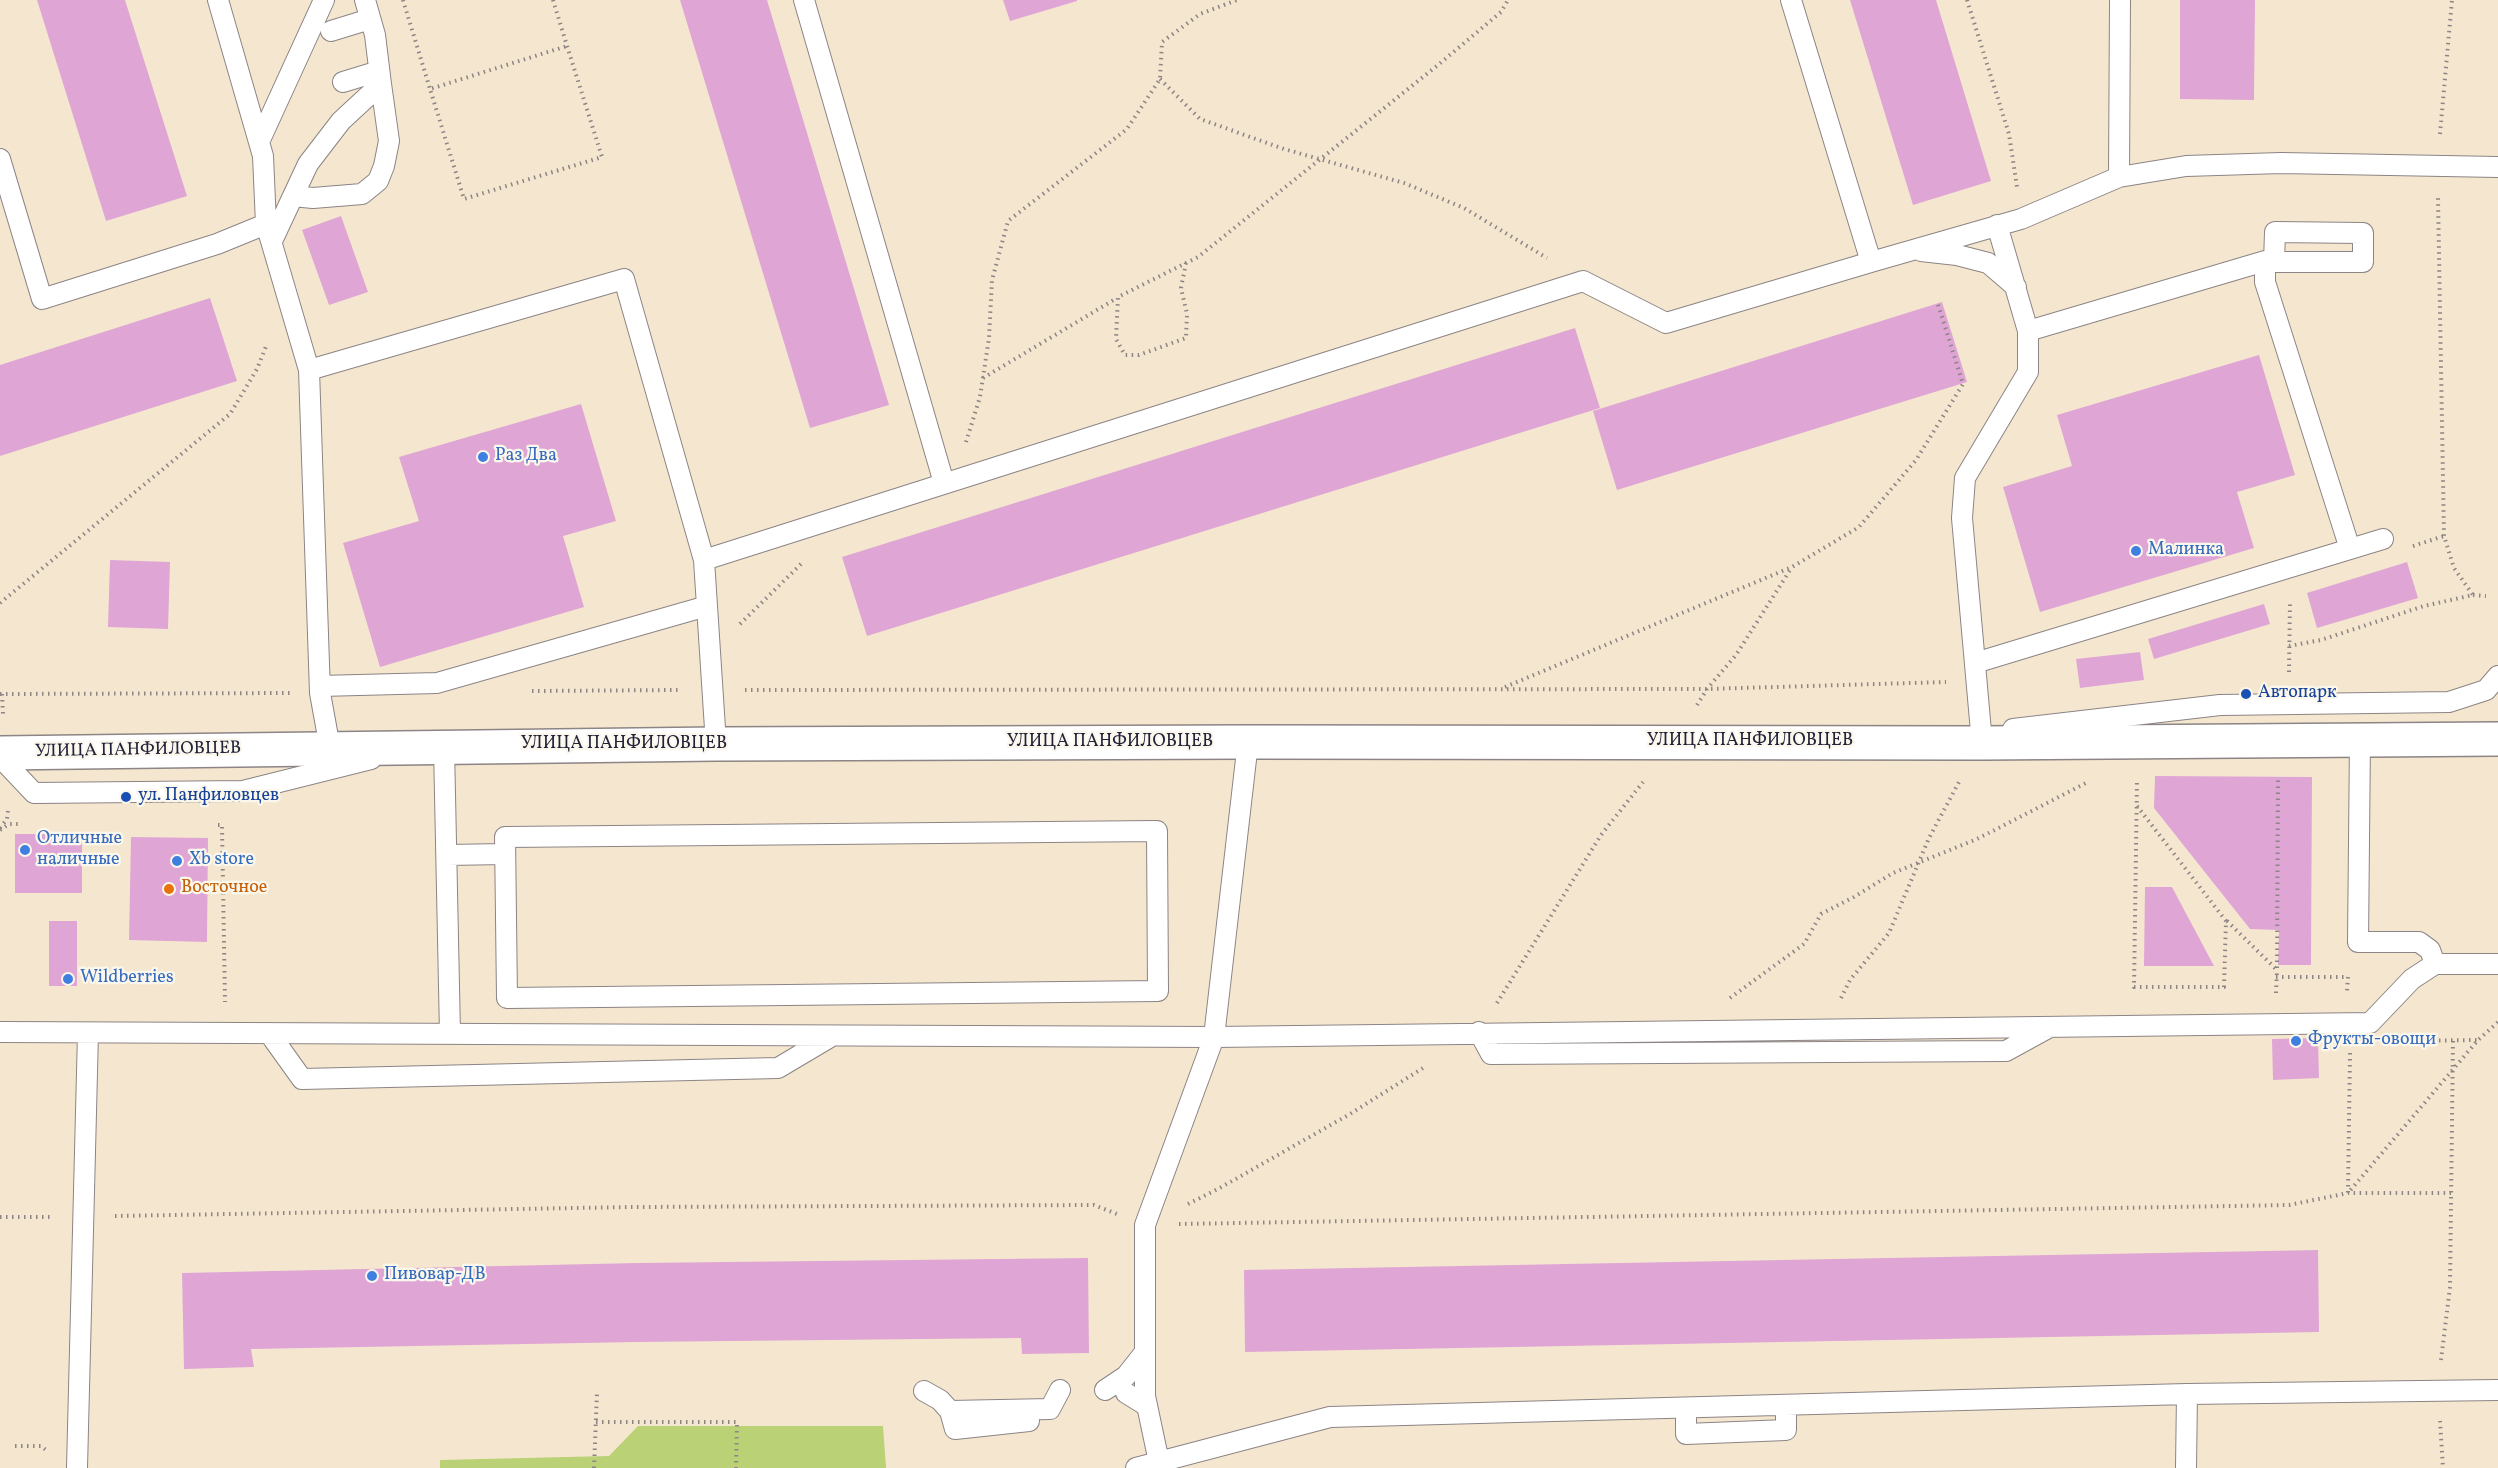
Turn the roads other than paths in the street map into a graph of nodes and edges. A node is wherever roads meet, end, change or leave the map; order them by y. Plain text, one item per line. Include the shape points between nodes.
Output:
1 (218, 0) edge
2 (324, 0) edge
3 (365, 0) edge
4 (804, 0) edge
5 (1791, 0) edge
6 (2120, 0) edge
7 (370, 19) junction
8 (331, 31) dead end
9 (380, 78) junction
10 (343, 82) dead end
11 (259, 142) junction
12 (0, 159) edge
13 (2498, 167) edge
14 (2119, 177) junction
15 (303, 197) junction
16 (8, 218) edge
17 (1997, 225) junction
18 (274, 227) junction
19 (1911, 250) junction
20 (1871, 262) junction
21 (2016, 288) junction
22 (2028, 331) junction
23 (309, 370) junction
24 (944, 483) junction
25 (2383, 539) dead end
26 (2350, 549) junction
27 (704, 560) junction
28 (707, 606) junction
29 (1976, 672) junction
30 (2498, 676) edge
31 (320, 689) junction
32 (1981, 738) junction
33 (2498, 739) edge
34 (2360, 740) junction
35 (1248, 742) junction
36 (716, 744) junction
37 (431, 747) junction
38 (330, 748) junction
39 (3, 756) edge
40 (505, 854) junction
41 (447, 855) junction
42 (2435, 964) junction
43 (2498, 964) edge
44 (2051, 1026) junction
45 (0, 1032) edge
46 (1479, 1032) junction
47 (88, 1033) junction
48 (269, 1033) junction
49 (450, 1034) junction
50 (833, 1036) junction
51 (1214, 1037) junction
52 (1145, 1352) junction
53 (1060, 1390) dead end
54 (1105, 1390) dead end
55 (2498, 1390) edge
56 (924, 1391) dead end
57 (1126, 1393) dead end
58 (2187, 1394) junction
59 (1147, 1406) junction
60 (1154, 1442) junction
61 (1159, 1465) edge
62 (77, 1468) edge
63 (1130, 1468) edge
64 (1136, 1468) edge
65 (2185, 1468) edge

1 - 11 lane
2 - 11 lane
3 - 7 lane
4 - 24 lane
5 - 20 lane
6 - 14 lane
7 - 8 lane
7 - 9 lane
9 - 10 lane
9 - 15 lane via 308,164
9 - 15 lane via 390,141 378,181 362,194
11 - 18 lane
12 - 16 lane
13 - 14 lane via 2281,163 2186,166
14 - 17 lane via 2021,219
15 - 18 lane
16 - 18 lane via 42,299
17 - 19 lane
17 - 21 lane
18 - 23 lane
19 - 20 lane
19 - 21 lane via 1988,263
20 - 24 lane via 1666,324 1583,281
21 - 22 lane
22 - 26 lane via 2270,261 2265,282
22 - 29 lane via 2028,372 1965,478 1962,518
23 - 27 lane via 624,279
23 - 31 lane
24 - 27 lane
25 - 26 lane
26 - 29 lane
27 - 28 lane
28 - 31 lane via 437,683
28 - 36 lane
29 - 32 lane
30 - 32 lane via 2486,690 2449,702 2220,705
31 - 38 lane
32 - 34 street, УЛИЦА ПАНФИЛОВЦЕВ
32 - 35 street, УЛИЦА ПАНФИЛОВЦЕВ via 1906,743
33 - 34 street
34 - 42 lane via 2358,942 2419,942 2430,950
35 - 36 street, УЛИЦА ПАНФИЛОВЦЕВ
35 - 51 lane
36 - 37 street, УЛИЦА ПАНФИЛОВЦЕВ
37 - 38 street, УЛИЦА ПАНФИЛОВЦЕВ
37 - 39 lane via 243,791 34,792
37 - 41 lane
38 - 39 street, УЛИЦА ПАНФИЛОВЦЕВ
40 - 40 lane via 505,837 1157,831 1158,991 507,998
40 - 41 lane
41 - 49 lane
42 - 43 lane
42 - 44 lane via 2412,979 2370,1023
44 - 46 lane
44 - 46 lane via 2006,1051 1994,1052 1491,1054
45 - 47 lane
46 - 51 lane
47 - 48 lane
47 - 62 lane
48 - 49 lane
48 - 50 lane via 302,1078 778,1068
49 - 50 lane
50 - 51 lane
51 - 52 lane via 1145,1225
52 - 54 lane via 1126,1376
52 - 59 lane
53 - 56 lane via 1050,1408 950,1411
55 - 58 lane
57 - 59 lane
58 - 61 lane via 1330,1417
58 - 65 lane
59 - 60 lane
60 - 61 lane
60 - 63 lane via 1143,1459
61 - 64 lane

